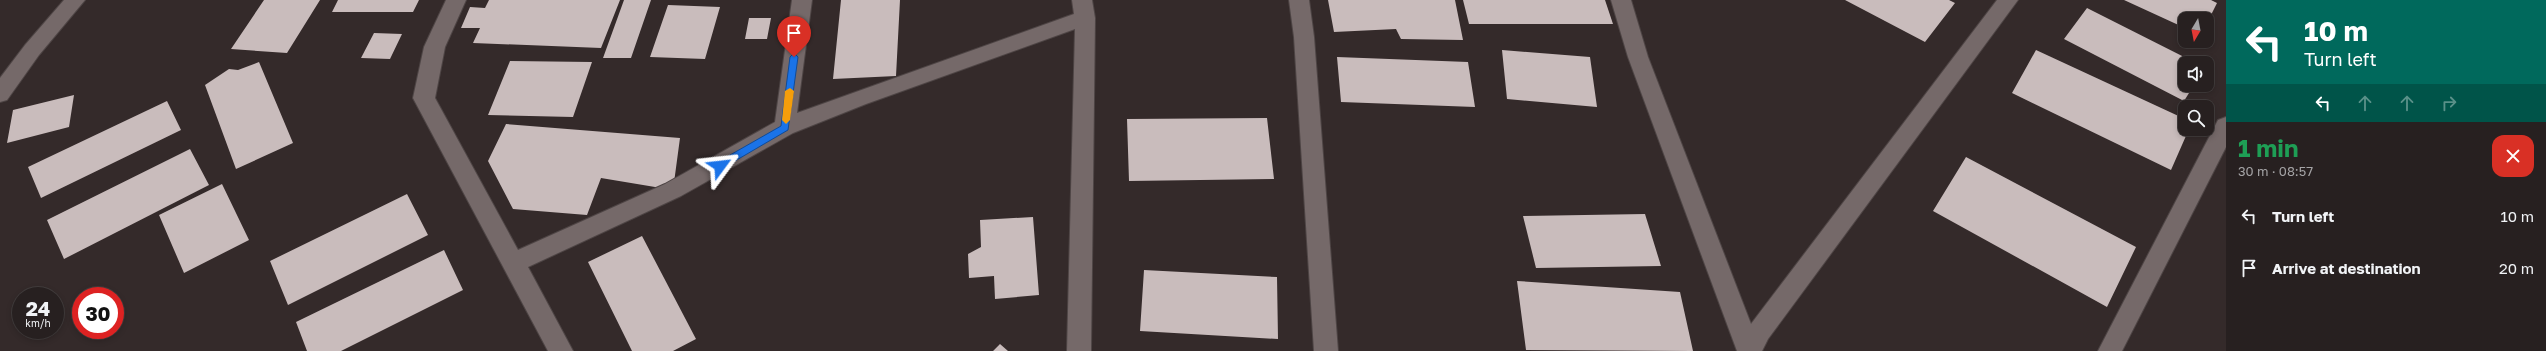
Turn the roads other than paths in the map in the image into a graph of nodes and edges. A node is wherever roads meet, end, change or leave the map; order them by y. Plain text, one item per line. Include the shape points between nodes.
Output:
1 (75, 0) edge
2 (456, 0) edge
3 (802, 0) edge
4 (1299, 0) edge
5 (1622, 0) edge
6 (2008, 0) edge
7 (1084, 9) edge
8 (0, 94) edge
9 (2226, 126) edge
10 (785, 128) junction
11 (512, 264) junction
12 (561, 351) edge
13 (1079, 351) edge
14 (1326, 351) edge
15 (1749, 351) edge
16 (2110, 351) edge

1 - 8 street via 32,50
2 - 11 street via 442,24 426,70 424,98
3 - 10 street
4 - 14 street via 1305,44
5 - 15 street via 1638,56
6 - 15 street via 1760,330
7 - 10 street
7 - 13 street
9 - 16 street
10 - 11 street via 673,190
11 - 12 street

